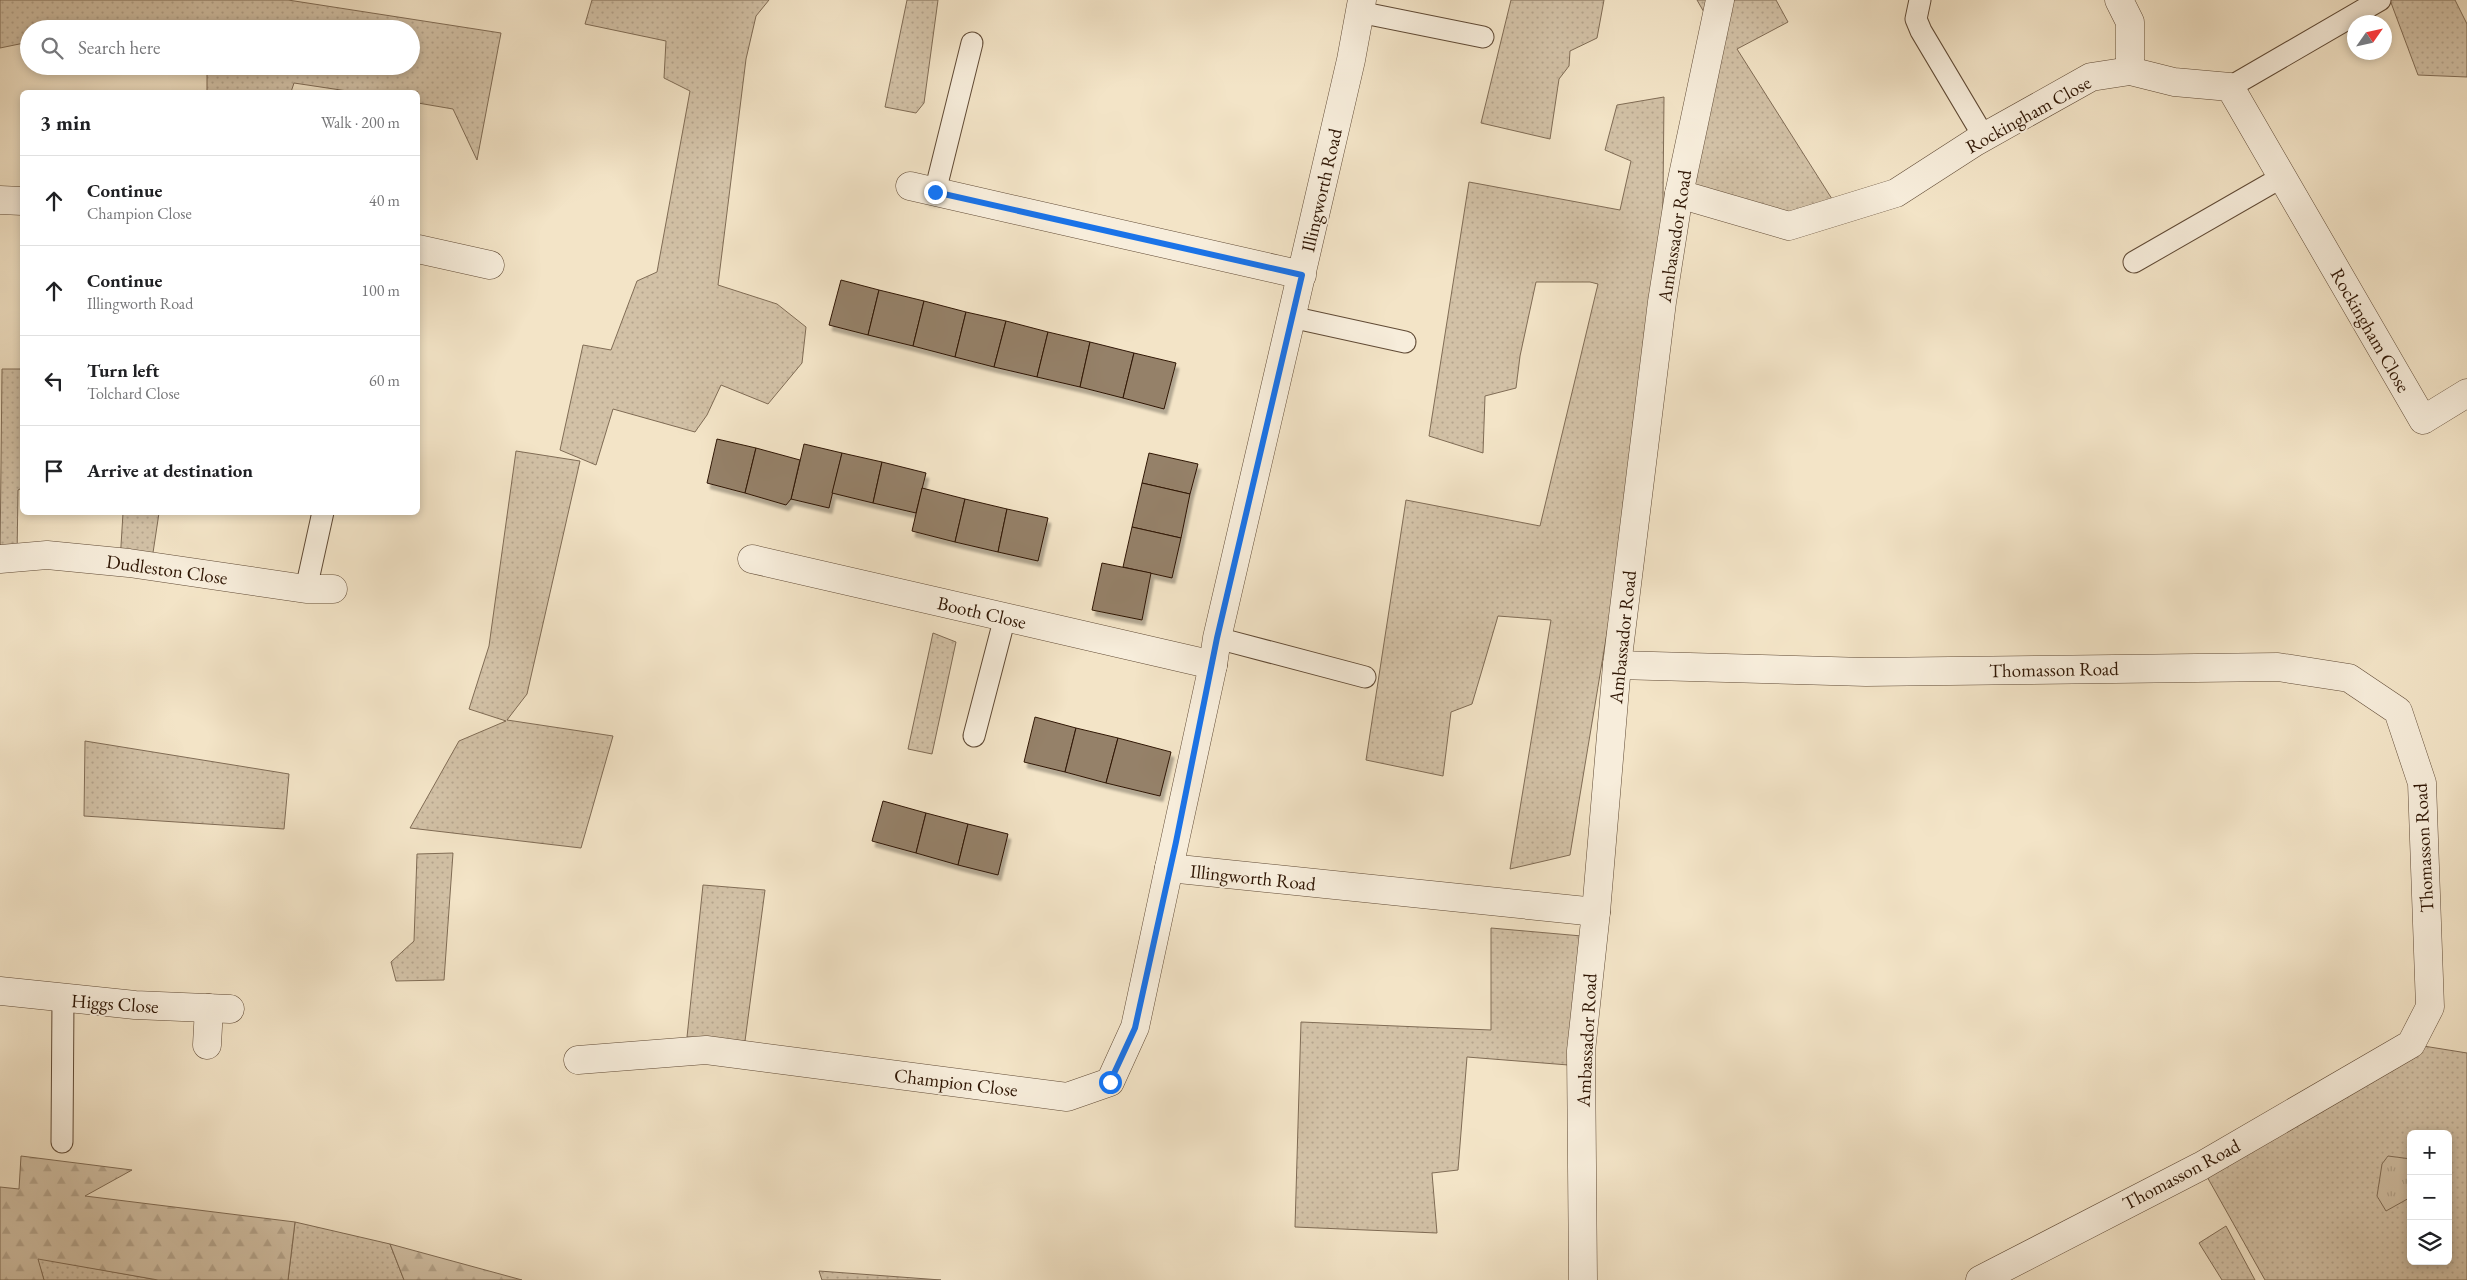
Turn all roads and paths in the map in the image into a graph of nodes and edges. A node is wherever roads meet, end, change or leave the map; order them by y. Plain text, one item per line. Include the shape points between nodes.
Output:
1 (1720, 0) edge
2 (1920, 0) edge
3 (2119, 0) edge
4 (2380, 0) edge
5 (1361, 6) edge
6 (1483, 37) dead end
7 (972, 43) dead end
8 (2130, 71) junction
9 (2230, 87) junction
10 (1984, 137) junction
11 (2282, 177) junction
12 (923, 189) joint
13 (1679, 194) junction
14 (0, 200) edge
15 (20, 200) edge
16 (420, 249) edge
17 (2134, 262) dead end
18 (490, 266) dead end
19 (1302, 275) junction
20 (1291, 317) junction
21 (1405, 342) dead end
22 (2467, 393) edge
23 (323, 515) edge
24 (0, 559) edge
25 (752, 559) dead end
26 (320, 589) joint
27 (1005, 617) junction
28 (1217, 638) junction
29 (1213, 665) junction
30 (1617, 665) junction
31 (1365, 677) dead end
32 (974, 736) dead end
33 (1169, 868) junction
34 (1596, 912) junction
35 (0, 991) edge
36 (64, 999) junction
37 (206, 1045) dead end
38 (578, 1060) dead end
39 (62, 1142) dead end
40 (1583, 1280) edge
41 (1980, 1280) edge

1 - 13 street, Ambassador Road
2 - 10 lane via 1916,19 1921,31
3 - 8 street via 2130,22
4 - 9 lane
5 - 6 lane
5 - 19 street, Illingworth Road
7 - 12 lane
8 - 9 street, Rockingham Close via 2174,82
8 - 10 street, Rockingham Close via 2091,77
9 - 11 street, Rockingham Close
10 - 13 street, Rockingham Close via 1896,193 1788,226
11 - 17 lane
11 - 22 street, Rockingham Close via 2423,420
12 - 19 street
13 - 30 street, Ambassador Road via 1662,302
14 - 15 street
16 - 18 street
19 - 20 street, Illingworth Road
20 - 21 lane
20 - 28 street, Illingworth Road
23 - 26 lane
24 - 26 street, Dudleston Close via 47,555 129,562
25 - 27 street, Booth Close
27 - 29 street, Booth Close
27 - 32 lane
28 - 29 street, Illingworth Road
28 - 31 lane
29 - 33 street, Illingworth Road
30 - 34 street, Ambassador Road
30 - 41 street, Thomasson Road via 1866,672 2278,667 2349,678 2398,711 2422,783 2430,1007 2411,1044 2201,1166
33 - 34 street, Illingworth Road
33 - 38 street, Champion Close via 1135,1028 1110,1082 1093,1088 1067,1096 706,1050
34 - 40 street, Ambassador Road via 1581,1051
35 - 36 street, Higgs Close
36 - 37 street, Higgs Close via 219,1008
36 - 39 lane

